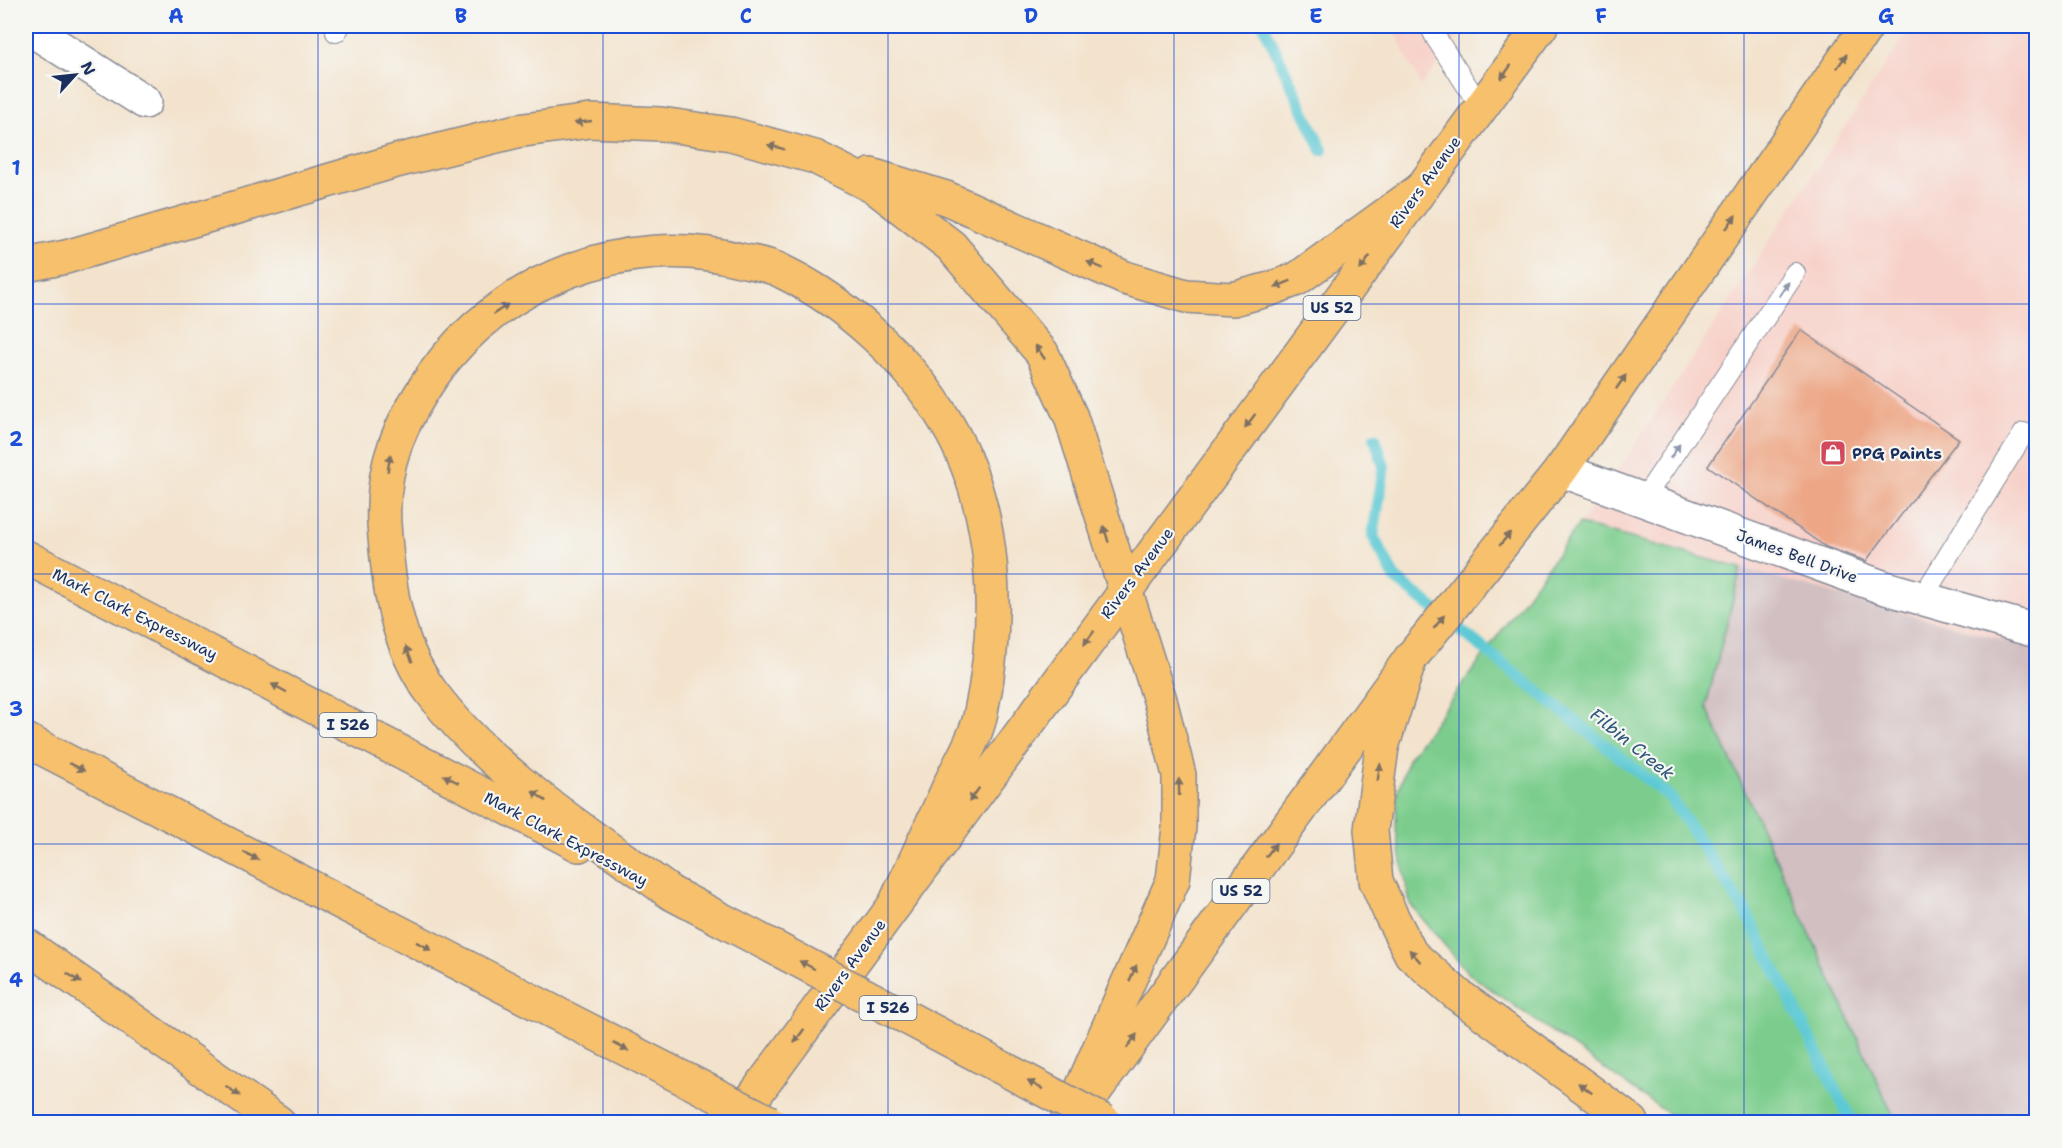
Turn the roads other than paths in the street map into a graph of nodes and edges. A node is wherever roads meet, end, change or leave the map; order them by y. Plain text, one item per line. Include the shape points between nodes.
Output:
1 (26, 26) edge
2 (1430, 26) edge
3 (1541, 26) edge
4 (1867, 26) edge
5 (145, 102) dead end
6 (1480, 106) junction
7 (814, 157) junction
8 (1417, 192) junction
9 (26, 265) edge
10 (1795, 273) dead end
11 (2024, 433) dead end
12 (1561, 470) junction
13 (1642, 500) junction
14 (26, 557) edge
15 (1124, 590) junction
16 (1922, 598) junction
17 (2037, 631) edge
18 (1410, 659) junction
19 (26, 740) edge
20 (671, 893) junction
21 (895, 904) junction
22 (26, 945) edge
23 (756, 1114) edge
24 (278, 1122) edge
25 (735, 1122) edge
26 (1067, 1122) edge
27 (1073, 1122) edge
28 (1106, 1122) edge
29 (1632, 1122) edge

1 - 5 street
2 - 6 lane
3 -> 6 main road, Rivers Avenue / US 52
12 -> 4 main road, US 52
6 - 8 main road, Rivers Avenue / US 52
8 -> 7 main road via 1297,279 1233,299 1186,296 1125,278 946,198
7 -> 9 main road via 731,134 661,124 580,123 517,131
15 -> 7 main road via 1071,417 1042,353 951,246 876,188
8 -> 15 main road, Rivers Avenue / US 52
13 -> 10 lane
11 - 16 lane
12 - 13 street, James Bell Drive
18 -> 12 main road, US 52
13 - 16 street, James Bell Drive
20 -> 14 main road, Mark Clark Expressway / I 526
15 -> 21 main road, Rivers Avenue / US 52
26 -> 15 main road via 1173,880 1179,827 1179,775 1160,700
16 - 17 street, James Bell Drive
27 -> 18 main road, US 52
29 -> 18 main road via 1458,996 1411,954 1376,881 1371,838 1382,747
19 -> 23 main road, bridge
20 -> 21 main road via 498,765 432,693 411,658 394,614 383,508 389,456 409,410 448,354 486,319 573,267 672,249 721,255 781,270 833,302 879,341 921,385 948,424 971,478 985,530 993,591 992,650 979,723
28 -> 20 main road, Mark Clark Expressway / I 526, bridge
21 -> 23 main road, Rivers Avenue / US 52
22 -> 24 main road
23 - 25 main road, Rivers Avenue / US 52

